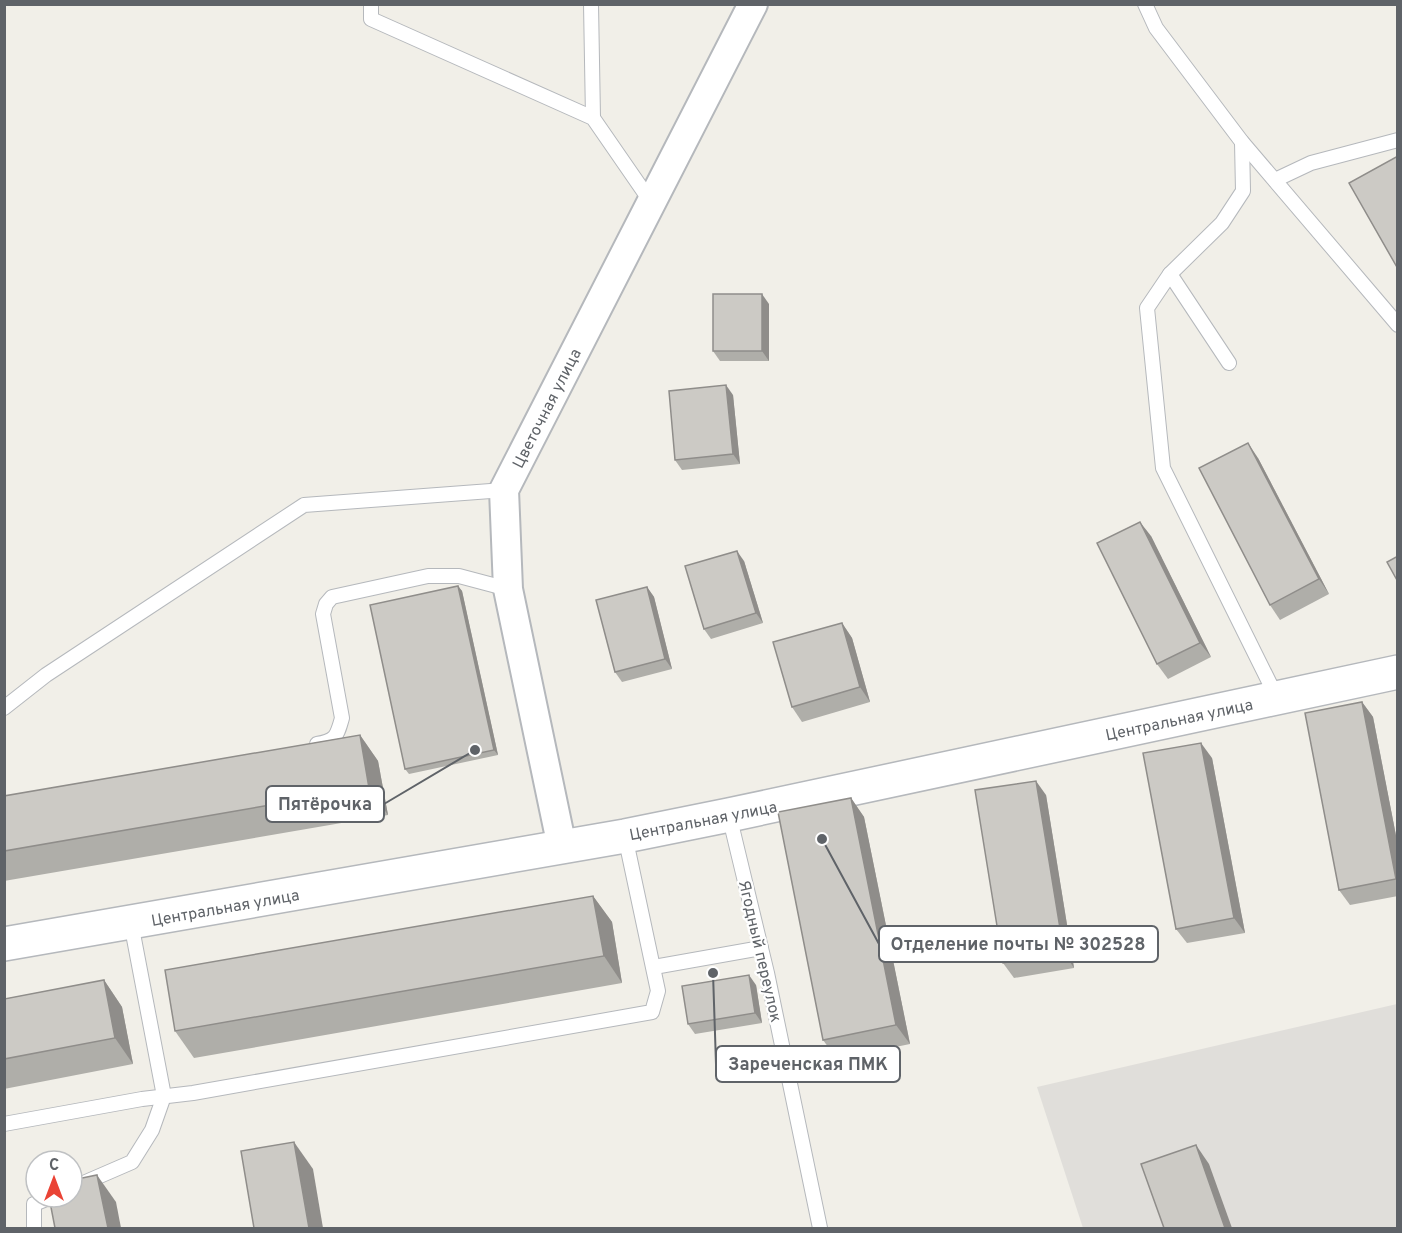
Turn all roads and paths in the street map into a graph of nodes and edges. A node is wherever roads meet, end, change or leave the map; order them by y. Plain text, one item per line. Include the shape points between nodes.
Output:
1 (371, 4) edge
2 (591, 4) edge
3 (753, 4) edge
4 (1145, 4) edge
5 (593, 118) junction
6 (1398, 140) edge
7 (1242, 142) junction
8 (1275, 180) junction
9 (651, 202) junction
10 (1170, 273) junction
11 (1398, 325) edge
12 (1229, 363) dead end
13 (504, 490) junction
14 (508, 589) junction
15 (1398, 672) edge
16 (1277, 699) junction
17 (4, 708) edge
18 (306, 746) edge
19 (729, 815) junction
20 (625, 836) junction
21 (562, 846) junction
22 (131, 923) junction
23 (4, 944) edge
24 (761, 948) junction
25 (654, 968) junction
26 (164, 1096) junction
27 (4, 1124) edge
28 (84, 1183) edge
29 (34, 1209) edge
30 (34, 1228) edge
31 (820, 1228) edge

1 - 5 lane via 371,19
2 - 5 lane
3 - 9 street, Цветочная улица
4 - 7 lane via 1156,28
5 - 9 lane
6 - 8 lane via 1311,163
7 - 8 lane
7 - 10 lane via 1243,191 1222,223
8 - 11 lane
9 - 13 street, Цветочная улица
10 - 12 lane
10 - 16 lane via 1147,308 1163,468
13 - 14 street, Цветочная улица
13 - 17 lane via 304,505 46,675
14 - 18 lane via 459,576 428,576 332,597 323,614 342,718 338,733 329,742
14 - 21 street, Цветочная улица
15 - 16 street, Центральная улица
16 - 19 street, Центральная улица
19 - 20 street, Центральная улица
19 - 24 lane, Ягодный переулок
20 - 21 street, Центральная улица
20 - 25 lane
21 - 22 street, Центральная улица
22 - 23 street, Центральная улица
22 - 26 lane
24 - 25 lane
24 - 31 lane, Ягодный переулок
25 - 26 lane via 658,990 652,1012
26 - 27 lane
26 - 28 lane via 152,1131 132,1162
29 - 30 lane

